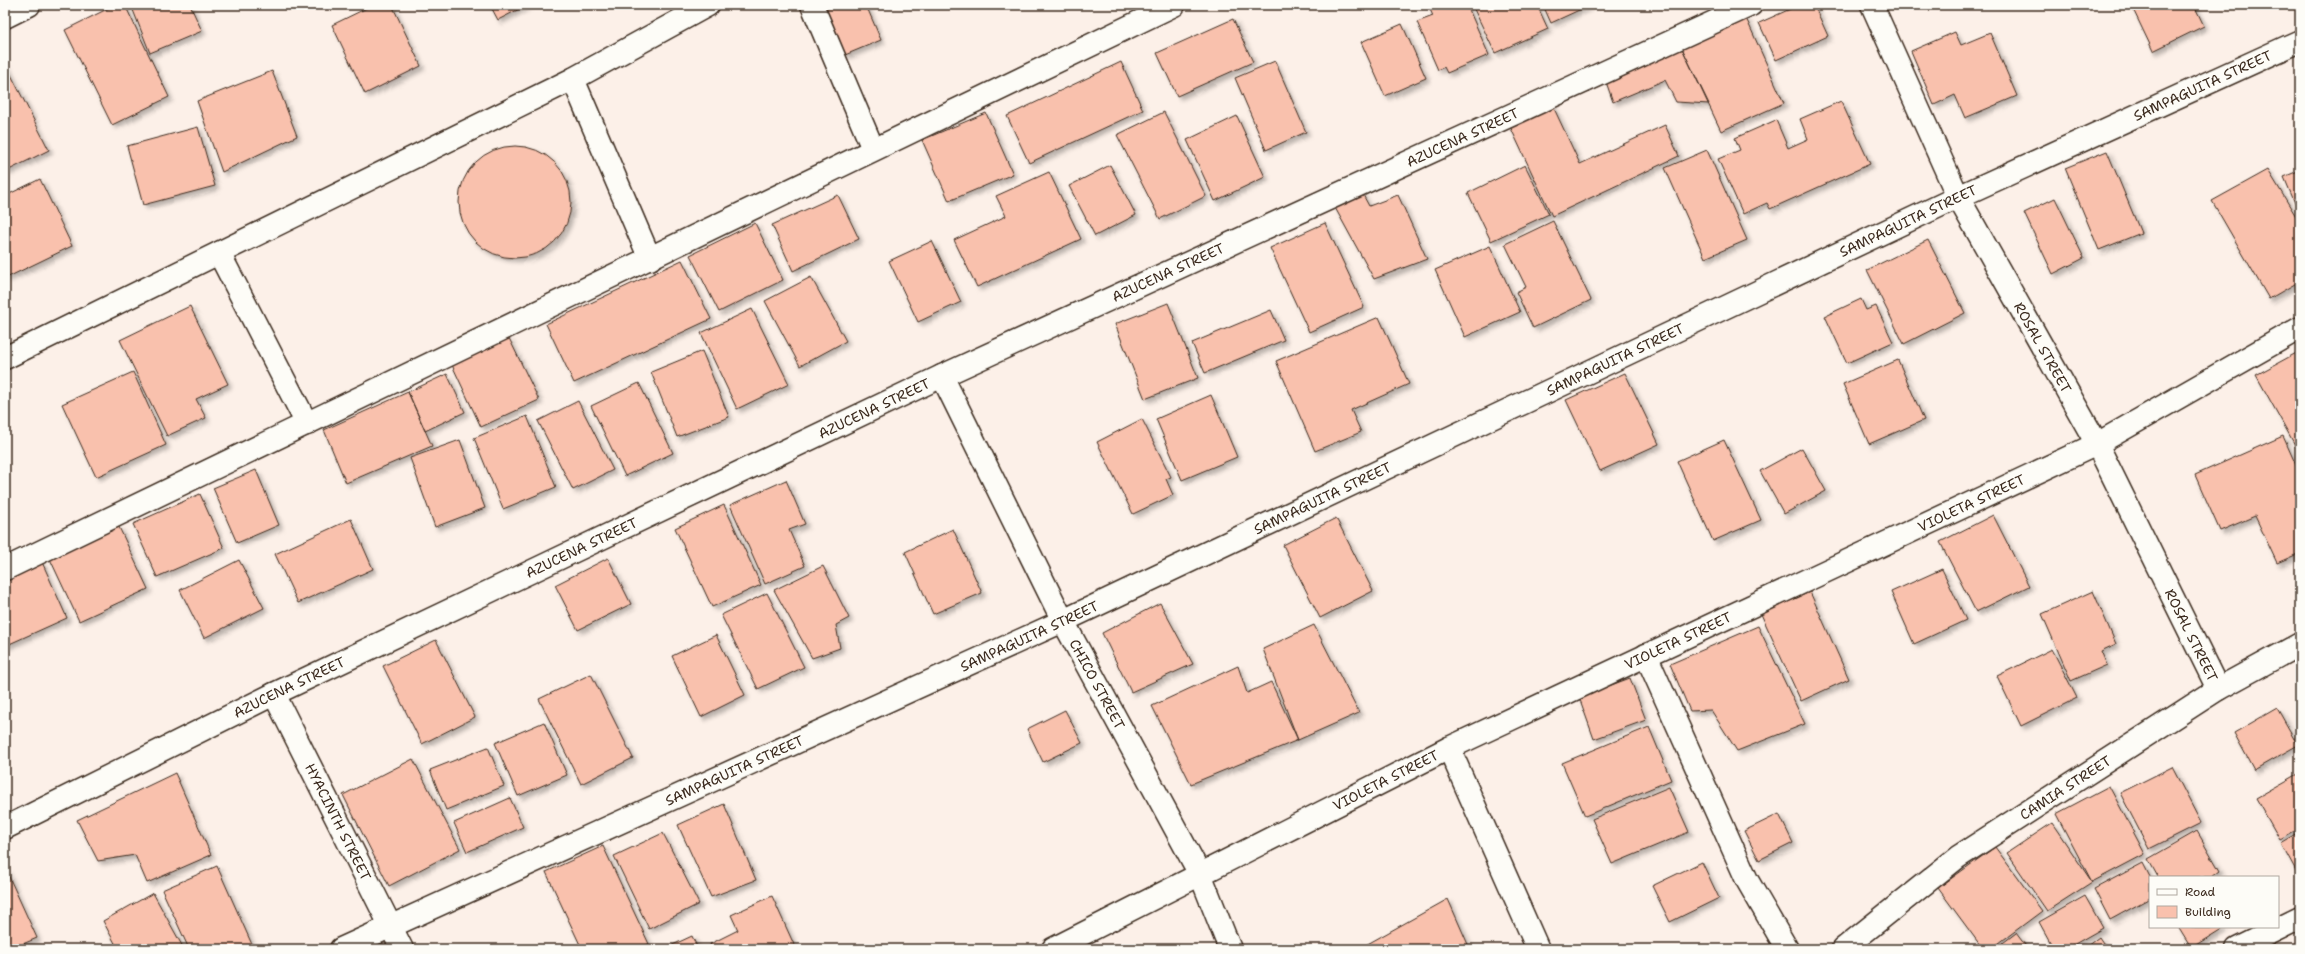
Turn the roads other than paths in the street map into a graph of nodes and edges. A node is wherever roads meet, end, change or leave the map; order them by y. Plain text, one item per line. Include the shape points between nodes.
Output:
1 (29, 5) edge
2 (708, 5) edge
3 (812, 5) edge
4 (1174, 5) edge
5 (1751, 5) edge
6 (1872, 5) edge
7 (5, 17) edge
8 (2300, 41) edge
9 (573, 79) junction
10 (873, 149) junction
11 (1958, 197) junction
12 (219, 253) junction
13 (650, 259) junction
14 (2300, 328) edge
15 (5, 358) edge
16 (942, 376) junction
17 (307, 424) junction
18 (2097, 444) junction
19 (5, 569) edge
20 (1063, 621) junction
21 (2300, 644) edge
22 (1646, 655) junction
23 (2218, 688) junction
24 (274, 694) junction
25 (1449, 748) junction
26 (5, 828) edge
27 (1201, 876) junction
28 (2300, 918) edge
29 (390, 927) junction
30 (341, 949) edge
31 (402, 949) edge
32 (1053, 949) edge
33 (1230, 949) edge
34 (1538, 949) edge
35 (1787, 949) edge
36 (1843, 949) edge
37 (2237, 949) edge

1 - 7 street
2 - 9 street
3 - 10 street
4 - 10 street
5 - 16 street, AZUCENA STREET
6 - 11 street, ROSAL STREET
8 - 11 street, SAMPAGUITA STREET
9 - 12 street
9 - 13 street
10 - 13 street
11 - 18 street, ROSAL STREET
11 - 20 street, SAMPAGUITA STREET
12 - 15 street
12 - 17 street
13 - 17 street
14 - 18 street, VIOLETA STREET
16 - 20 street, CHICO STREET
16 - 24 street, AZUCENA STREET
17 - 19 street
18 - 22 street, VIOLETA STREET
18 - 23 street, ROSAL STREET
20 - 27 street, CHICO STREET
20 - 29 street, SAMPAGUITA STREET
21 - 23 street, CAMIA STREET
22 - 25 street, VIOLETA STREET
22 - 35 street via 1747,880
23 - 36 street, CAMIA STREET via 1958,857
24 - 26 street, AZUCENA STREET
24 - 29 street, HYACINTH STREET
25 - 27 street, VIOLETA STREET
25 - 34 street
27 - 32 street, VIOLETA STREET
27 - 33 street, CHICO STREET
28 - 37 street
29 - 30 street, SAMPAGUITA STREET
29 - 31 street, HYACINTH STREET

